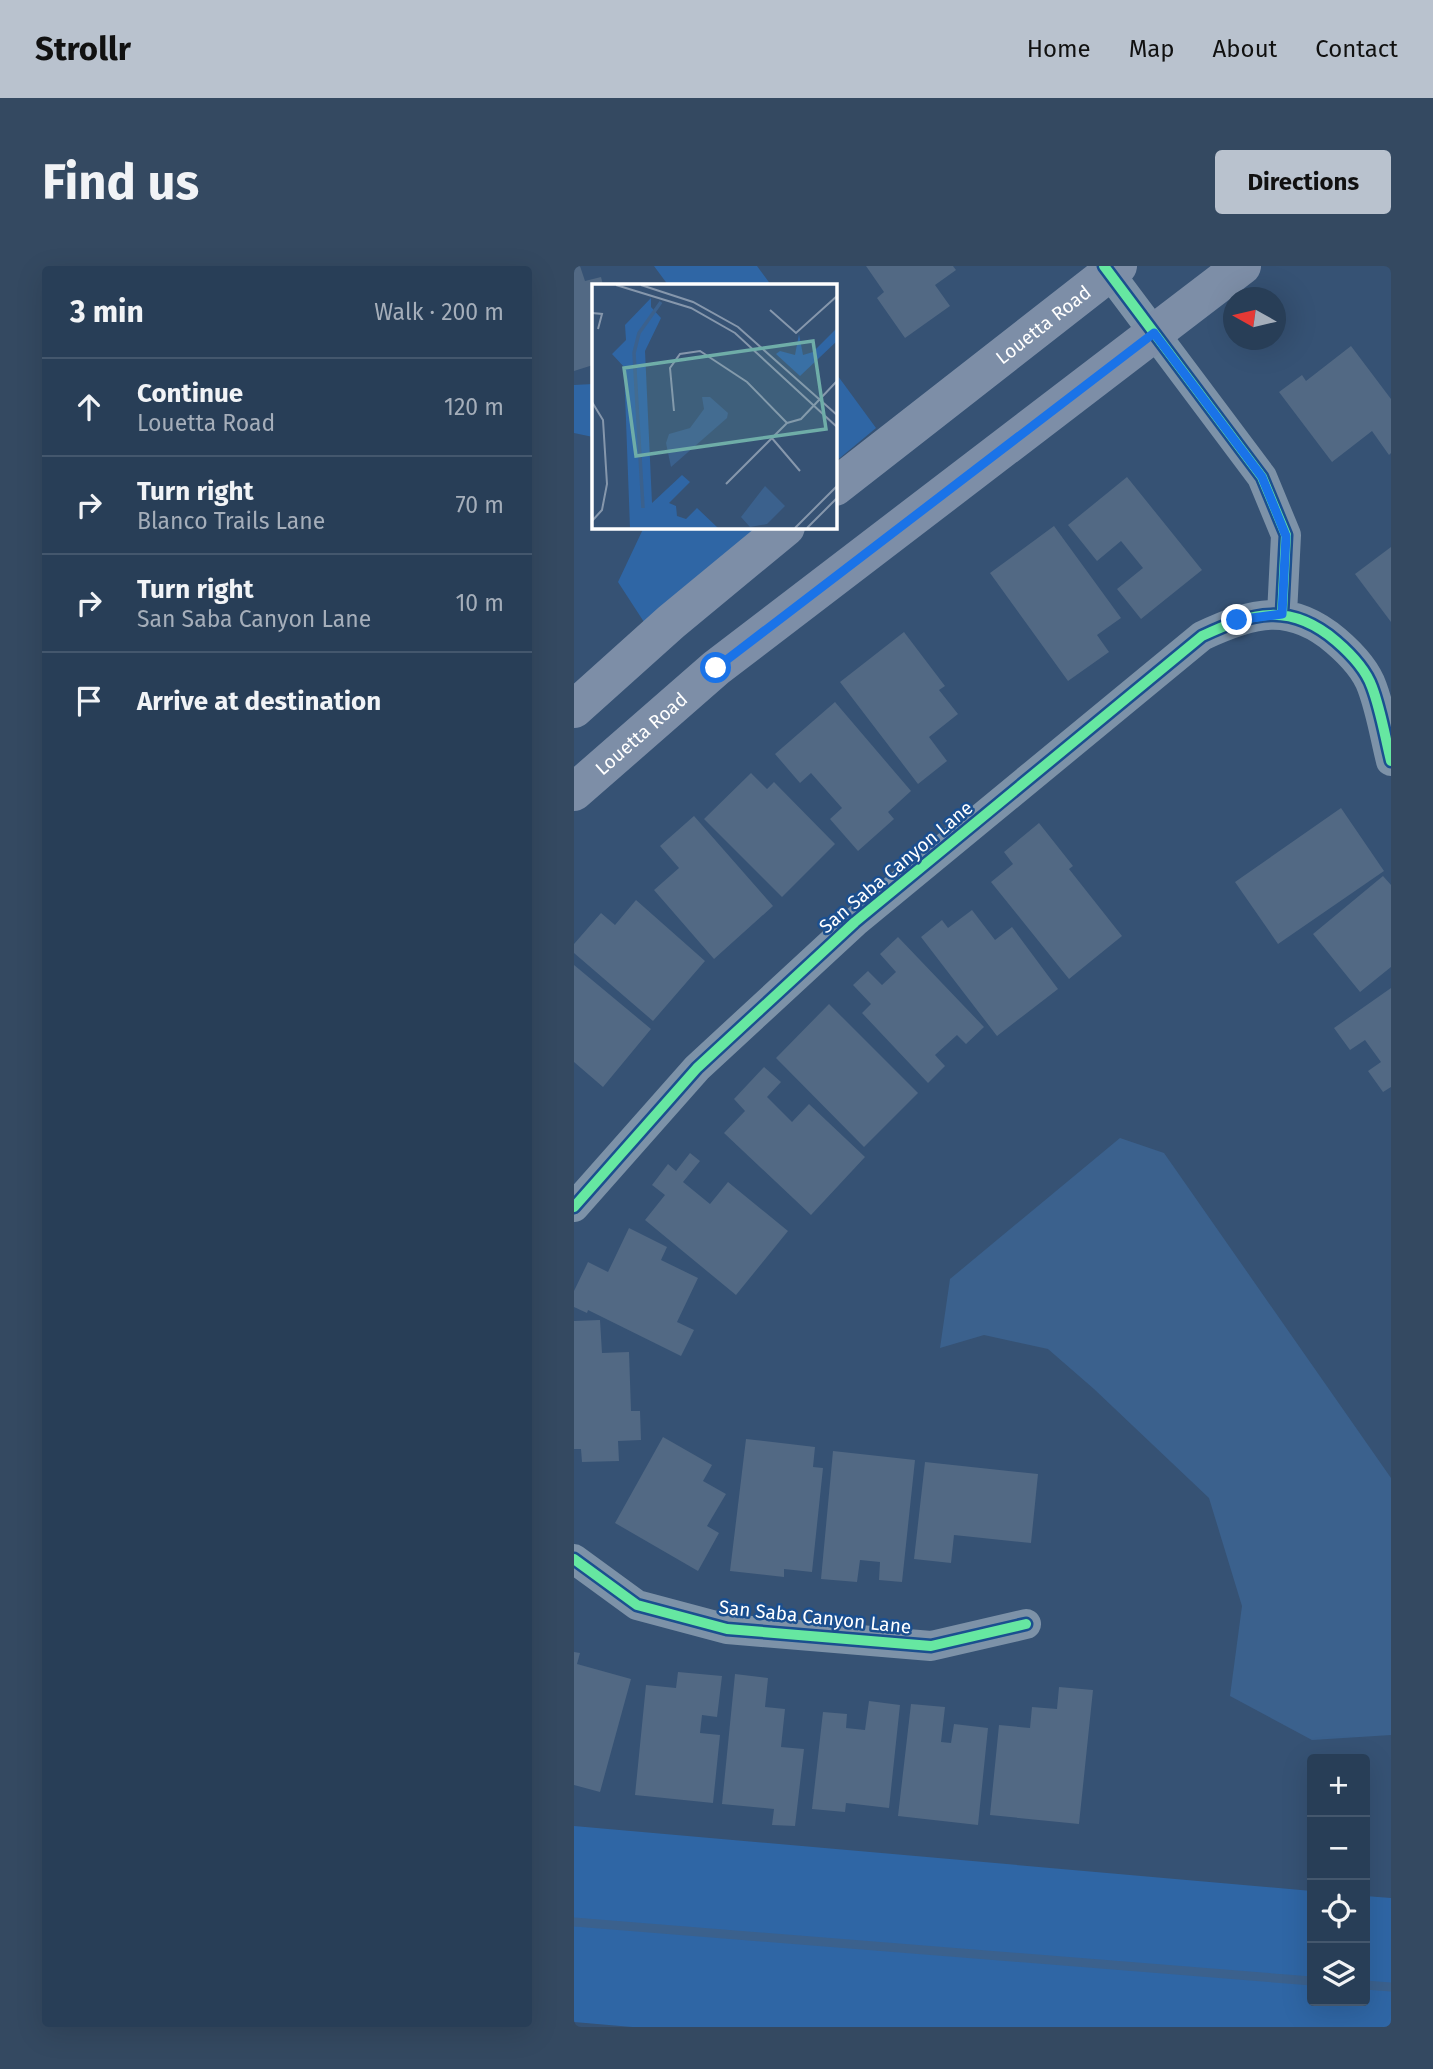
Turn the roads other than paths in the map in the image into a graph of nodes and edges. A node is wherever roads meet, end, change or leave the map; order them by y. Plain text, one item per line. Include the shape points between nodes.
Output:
1 (1242, 266) edge
2 (1110, 268) edge
3 (1154, 333) junction
4 (836, 485) edge
5 (785, 528) edge
6 (1282, 614) junction
7 (574, 709) edge
8 (1391, 761) edge
9 (574, 792) edge
10 (574, 1207) edge
11 (574, 1559) edge
12 (1026, 1624) dead end

1 - 3 main road, Louetta Road
2 - 3 street
2 - 4 main road, Louetta Road
3 - 6 street via 1262,477 1286,536
3 - 9 main road, Louetta Road via 716,668
5 - 7 main road
6 - 8 street via 1318,625 1349,651 1371,685
6 - 10 street, San Saba Canyon Lane via 1237,620 1202,636 855,922 697,1068
11 - 12 street, San Saba Canyon Lane via 637,1605 727,1629 931,1646

